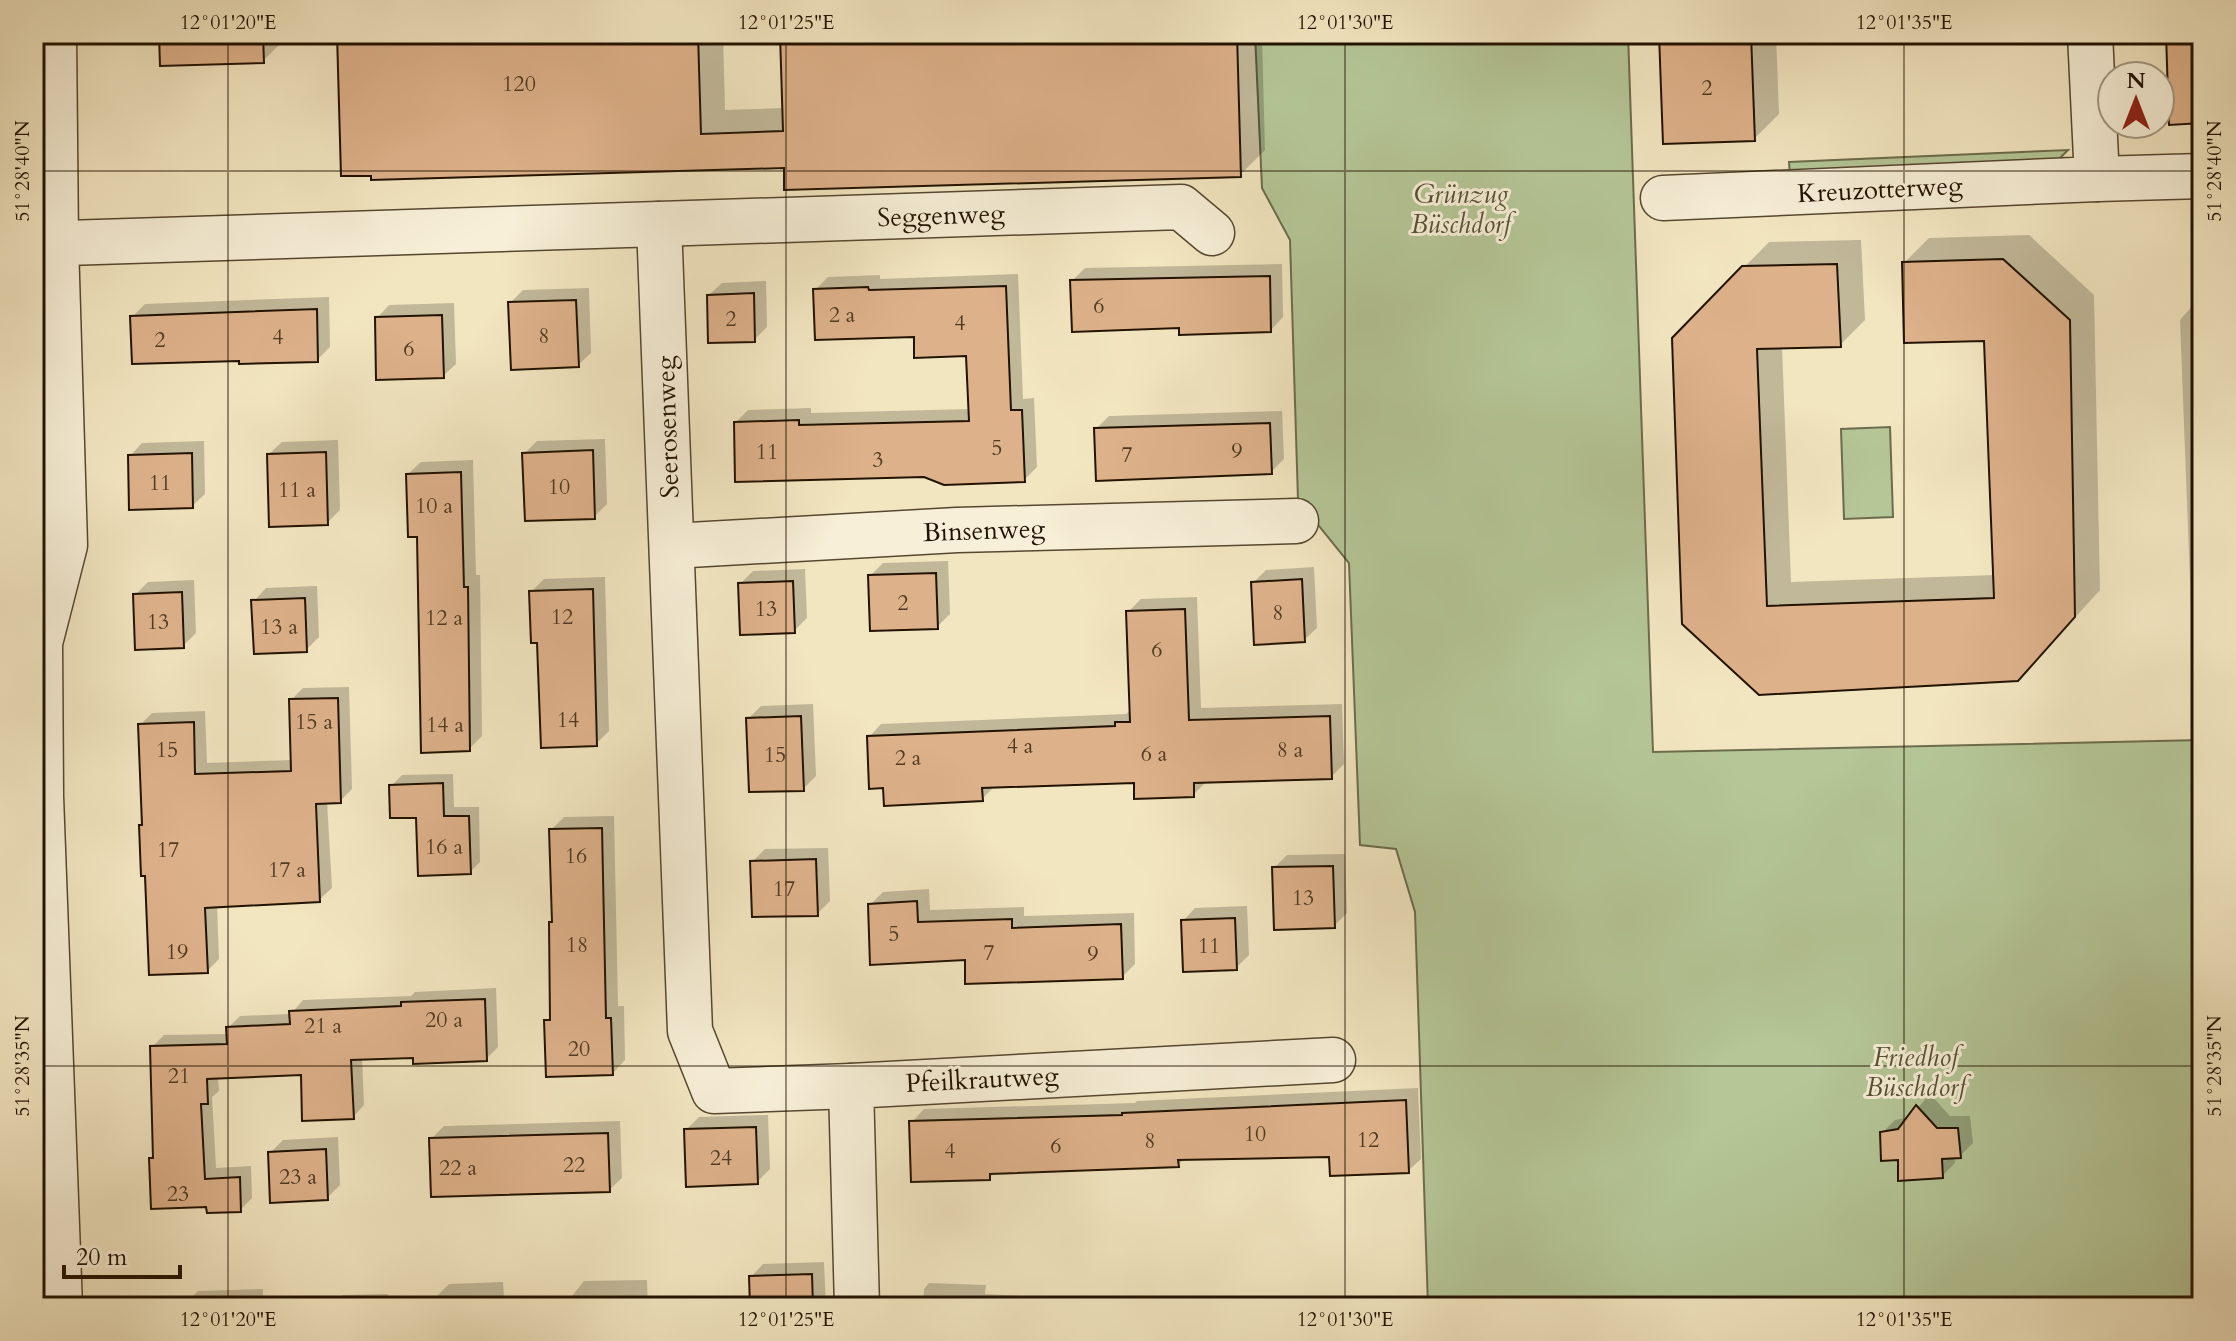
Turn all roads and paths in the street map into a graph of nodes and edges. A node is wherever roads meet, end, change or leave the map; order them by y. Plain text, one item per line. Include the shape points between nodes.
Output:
1 (54, 34) edge
2 (2090, 34) edge
3 (2202, 176) edge
4 (2097, 179) junction
5 (1663, 198) dead end
6 (659, 224) junction
7 (1212, 233) dead end
8 (45, 243) edge
9 (1296, 521) dead end
10 (672, 546) junction
11 (1333, 1060) dead end
12 (851, 1086) junction
13 (60, 1307) edge
14 (857, 1307) edge

1 - 8 street
2 - 4 street
3 - 4 street, Kreuzotterweg
4 - 5 street, Kreuzotterweg
6 - 7 street, Seggenweg via 1181,207
6 - 8 street
6 - 10 street, Seerosenweg
8 - 13 street via 65,545 40,643
9 - 10 street, Binsenweg via 957,530
10 - 12 street, Seerosenweg via 690,1031 714,1091
11 - 12 street, Pfeilkrautweg
12 - 14 street

